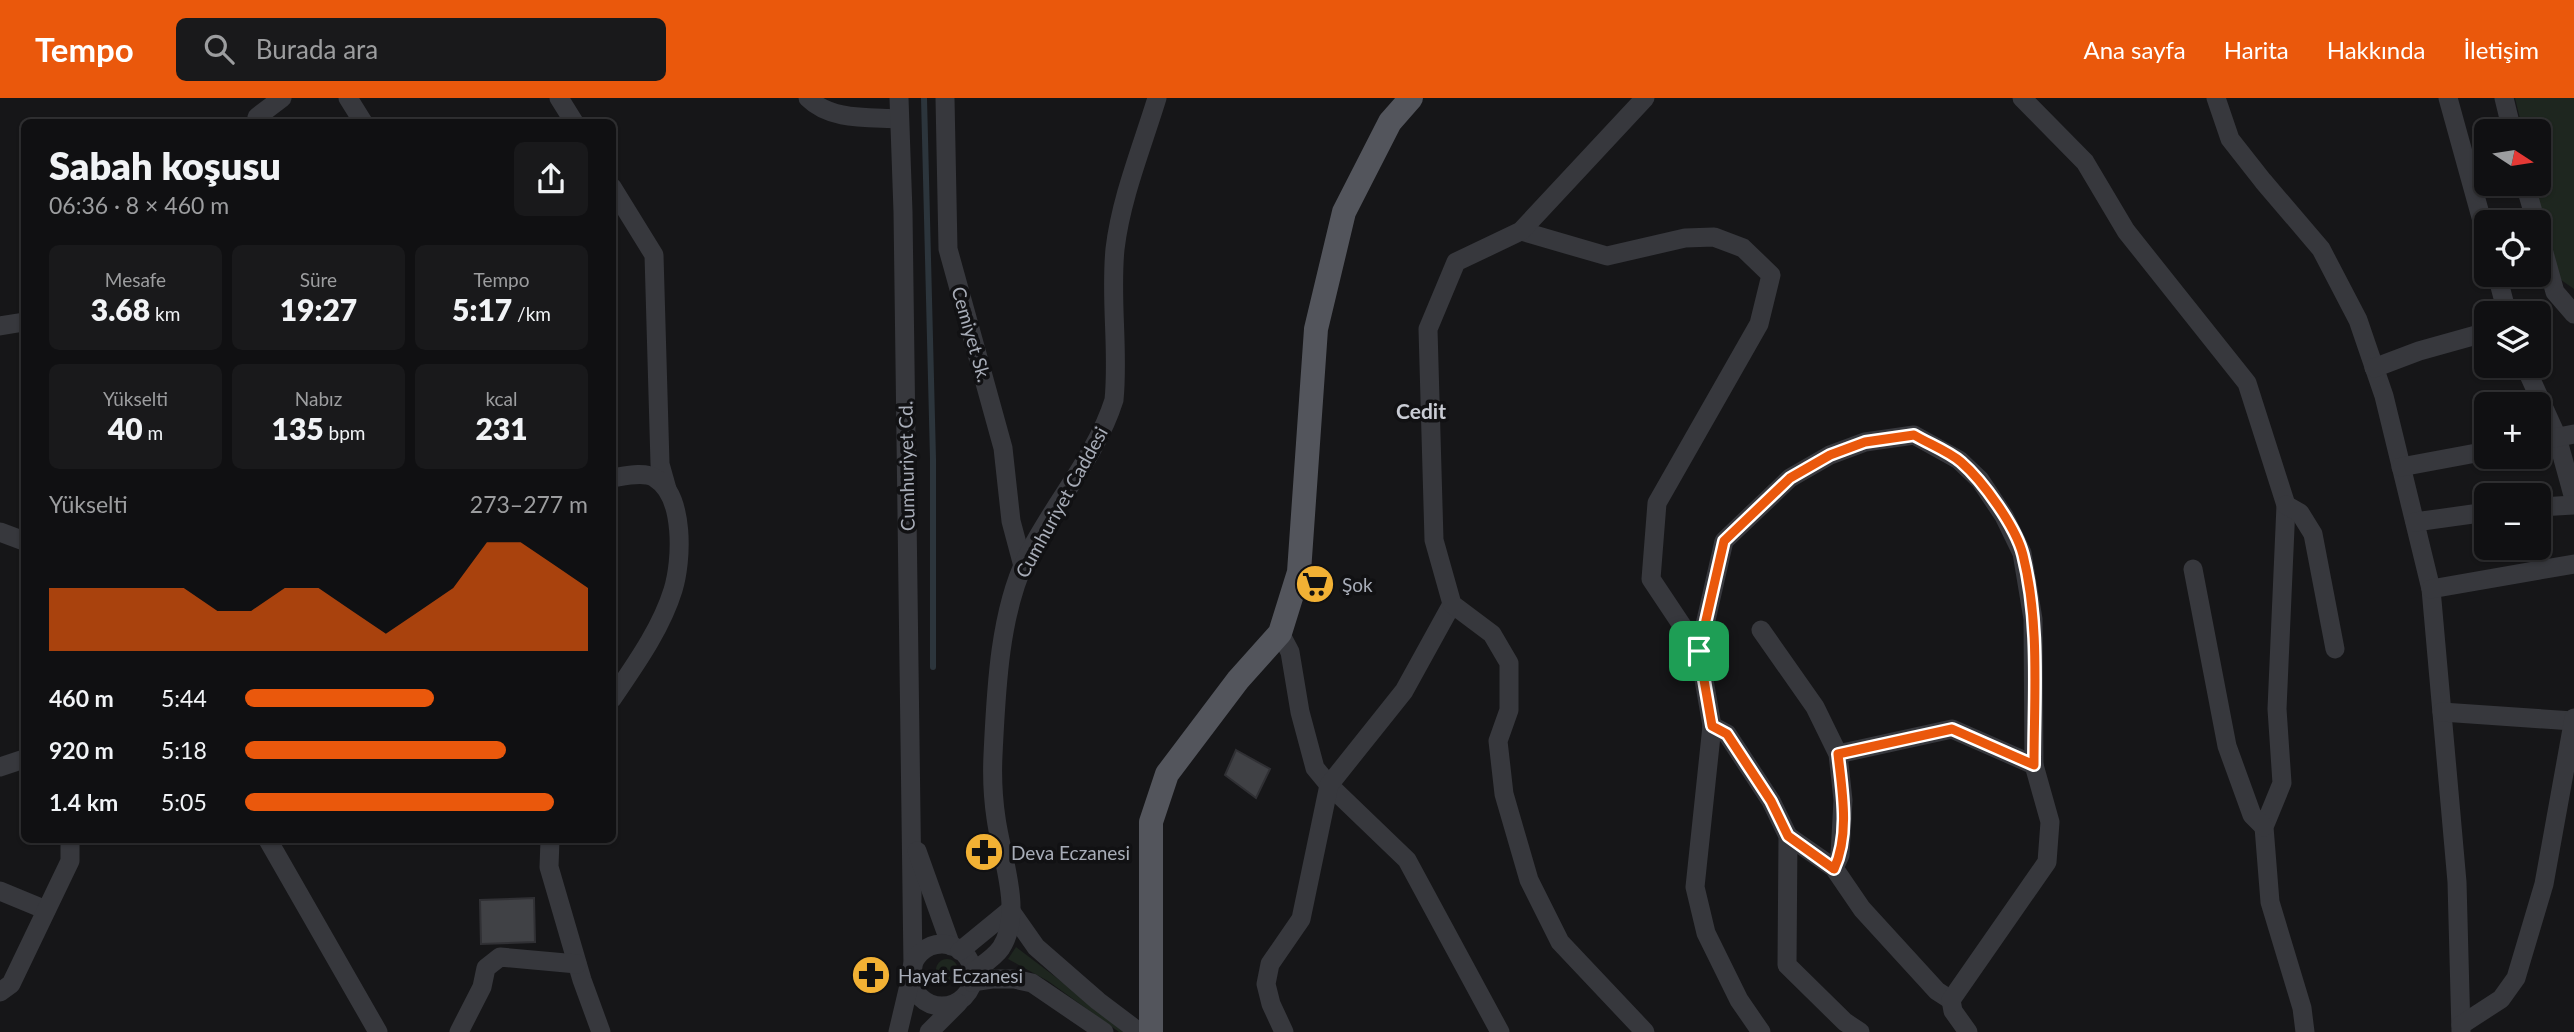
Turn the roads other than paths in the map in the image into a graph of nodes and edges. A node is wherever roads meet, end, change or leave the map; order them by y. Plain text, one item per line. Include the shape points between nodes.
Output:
1 (249, 98) edge
2 (282, 98) edge
3 (348, 98) edge
4 (559, 98) edge
5 (808, 98) edge
6 (899, 98) edge
7 (945, 98) edge
8 (1157, 98) edge
9 (1411, 98) edge
10 (1645, 98) edge
11 (2022, 98) edge
12 (2217, 98) edge
13 (2448, 98) edge
14 (2504, 98) edge
15 (258, 119) edge
16 (259, 119) edge
17 (361, 119) edge
18 (572, 119) edge
19 (899, 119) junction
20 (2509, 119) edge
21 (616, 193) edge
22 (2479, 210) edge
23 (1521, 231) junction
24 (2551, 278) edge
25 (2574, 314) edge
26 (21, 322) edge
27 (0, 326) edge
28 (2474, 336) edge
29 (2374, 368) junction
30 (2530, 378) edge
31 (2557, 438) edge
32 (2474, 453) edge
33 (2401, 467) junction
34 (616, 478) edge
35 (667, 489) junction
36 (2574, 499) edge
37 (2286, 505) junction
38 (2574, 505) edge
39 (2551, 506) edge
40 (2474, 514) edge
41 (2415, 522) junction
42 (0, 532) edge
43 (21, 540) edge
44 (2574, 564) edge
45 (1023, 566) junction
46 (2193, 569) dead end
47 (2431, 589) junction
48 (1452, 604) junction
49 (1761, 630) dead end
50 (1280, 633) junction
51 (2336, 649) dead end
52 (1699, 651) junction
53 (616, 693) edge
54 (2442, 712) junction
55 (2574, 719) edge
56 (1712, 726) junction
57 (1838, 754) junction
58 (21, 760) edge
59 (2034, 765) junction
60 (0, 767) edge
61 (1329, 785) junction
62 (2264, 827) junction
63 (911, 833) junction
64 (1788, 836) junction
65 (70, 843) edge
66 (270, 843) edge
67 (550, 843) edge
68 (1834, 869) junction
69 (0, 891) edge
70 (46, 909) junction
71 (1010, 910) junction
72 (956, 948) junction
73 (577, 964) junction
74 (912, 972) junction
75 (972, 977) junction
76 (0, 992) edge
77 (961, 1000) junction
78 (1951, 1000) junction
79 (2461, 1028) edge
80 (377, 1032) edge
81 (459, 1032) edge
82 (601, 1032) edge
83 (898, 1032) edge
84 (929, 1032) edge
85 (1104, 1032) edge
86 (1139, 1032) edge
87 (1151, 1032) edge
88 (1284, 1032) edge
89 (1500, 1032) edge
90 (1645, 1032) edge
91 (1761, 1032) edge
92 (1860, 1032) edge
93 (1968, 1032) edge
94 (2305, 1032) edge

1 - 15 street
2 - 16 street
3 - 17 street
4 - 18 street
5 - 19 street via 832,114
6 - 19 street, Cumhuriyet Cd.
7 - 45 street, Cemiyet Sk. via 948,249 1003,448 1011,521
8 - 45 street, Cumhuriyet Caddesi via 1115,250 1115,400
9 - 50 main road via 1390,122 1344,212 1316,329 1299,572
10 - 23 street
11 - 37 street via 2085,162 2126,231 2247,383
12 - 29 street via 2231,139 2322,249 2358,320
13 - 22 street
14 - 20 street
19 - 63 street, Cumhuriyet Cd.
21 - 35 street via 654,255 660,464
23 - 48 street via 1456,262 1428,330 1434,540
23 - 52 street via 1607,256 1685,238 1714,237 1744,248 1771,275 1759,324 1657,503 1651,579
24 - 25 street via 2555,292
26 - 27 street
28 - 29 street
29 - 33 street
30 - 31 street
31 - 36 street
32 - 33 street
33 - 41 street
34 - 35 street via 654,477
35 - 53 street via 676,507 678,528 673,590 650,641
37 - 51 street via 2300,513 2312,534
37 - 62 street via 2277,709 2283,783
38 - 39 street
40 - 41 street
41 - 47 street
42 - 43 street
44 - 47 street
45 - 71 street, Cumhuriyet Caddesi via 1005,636 992,771
46 - 62 street via 2227,746 2252,815
47 - 54 street
48 - 61 street via 1404,691
48 - 90 street via 1492,634 1509,663 1508,710 1498,741 1504,794 1529,880 1560,942
49 - 57 street via 1815,707
50 - 61 street via 1290,652 1315,768
50 - 87 main road via 1167,774 1151,822
52 - 56 street
52 - 59 street via 1724,541 1790,478 1830,455 1865,442 1914,435 1959,460 1980,480 2022,553 2033,619
54 - 55 street
54 - 79 street via 2457,882
55 - 79 street via 2544,884 2516,978 2501,999
56 - 64 street via 1727,734
56 - 91 street via 1695,887 1706,933 1739,1000
57 - 59 street via 1952,729
57 - 68 street via 1843,800 1840,855
58 - 60 street
59 - 78 street via 2050,822 2047,862
61 - 88 street via 1301,919 1270,964 1266,984
61 - 89 street via 1407,860
62 - 94 street via 2270,902
63 - 72 street
63 - 74 street, Cumhuriyet Cd.
64 - 68 street
64 - 92 street via 1787,965
65 - 70 street via 70,861
66 - 80 street
67 - 73 street via 549,867
68 - 78 street via 1862,909 1937,991
69 - 70 street
70 - 76 street via 11,984
71 - 72 street
71 - 75 street, Cumhuriyet Caddesi via 1001,948
71 - 86 street via 1036,947
72 - 74 street via 928,948 917,958
72 - 75 street via 967,957
73 - 81 street via 500,957 486,968 482,987
73 - 82 street
74 - 77 street via 916,992 927,1002 947,1006
74 - 83 street
75 - 77 street
75 - 85 street via 1032,983
77 - 84 street
78 - 93 street

